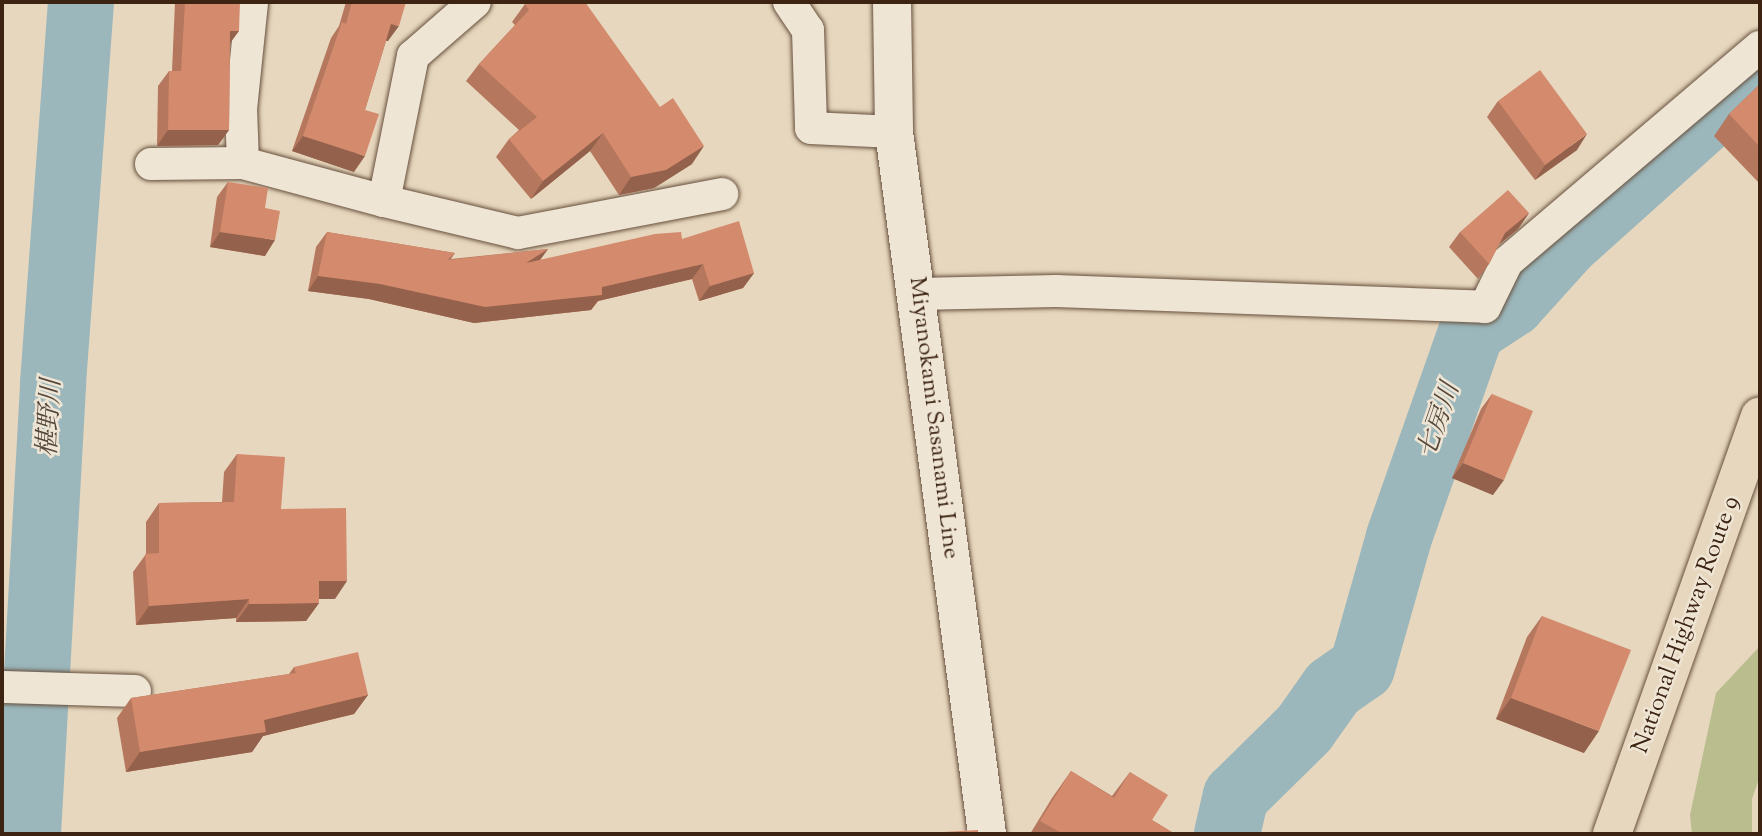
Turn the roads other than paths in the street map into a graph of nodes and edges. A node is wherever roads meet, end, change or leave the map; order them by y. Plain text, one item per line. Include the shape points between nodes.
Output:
1 (252, 2) edge
2 (475, 2) edge
3 (789, 2) edge
4 (892, 2) edge
5 (1760, 47) edge
6 (894, 132) junction
7 (243, 163) junction
8 (151, 164) dead end
9 (722, 194) dead end
10 (384, 201) junction
11 (917, 293) junction
12 (1760, 416) edge
13 (2, 687) edge
14 (135, 691) dead end
15 (987, 834) edge
16 (1612, 834) edge

1 - 7 street via 241,109
2 - 10 street via 413,56
3 - 6 street via 808,30 811,128
4 - 6 main road, Miyanokami Sasanami Line
5 - 11 street via 1507,262 1485,307 1056,290
6 - 11 main road, Miyanokami Sasanami Line
7 - 8 street
7 - 10 street
9 - 10 street via 518,233
11 - 15 main road, Miyanokami Sasanami Line
12 - 16 highway, National Highway Route 9
13 - 14 street

